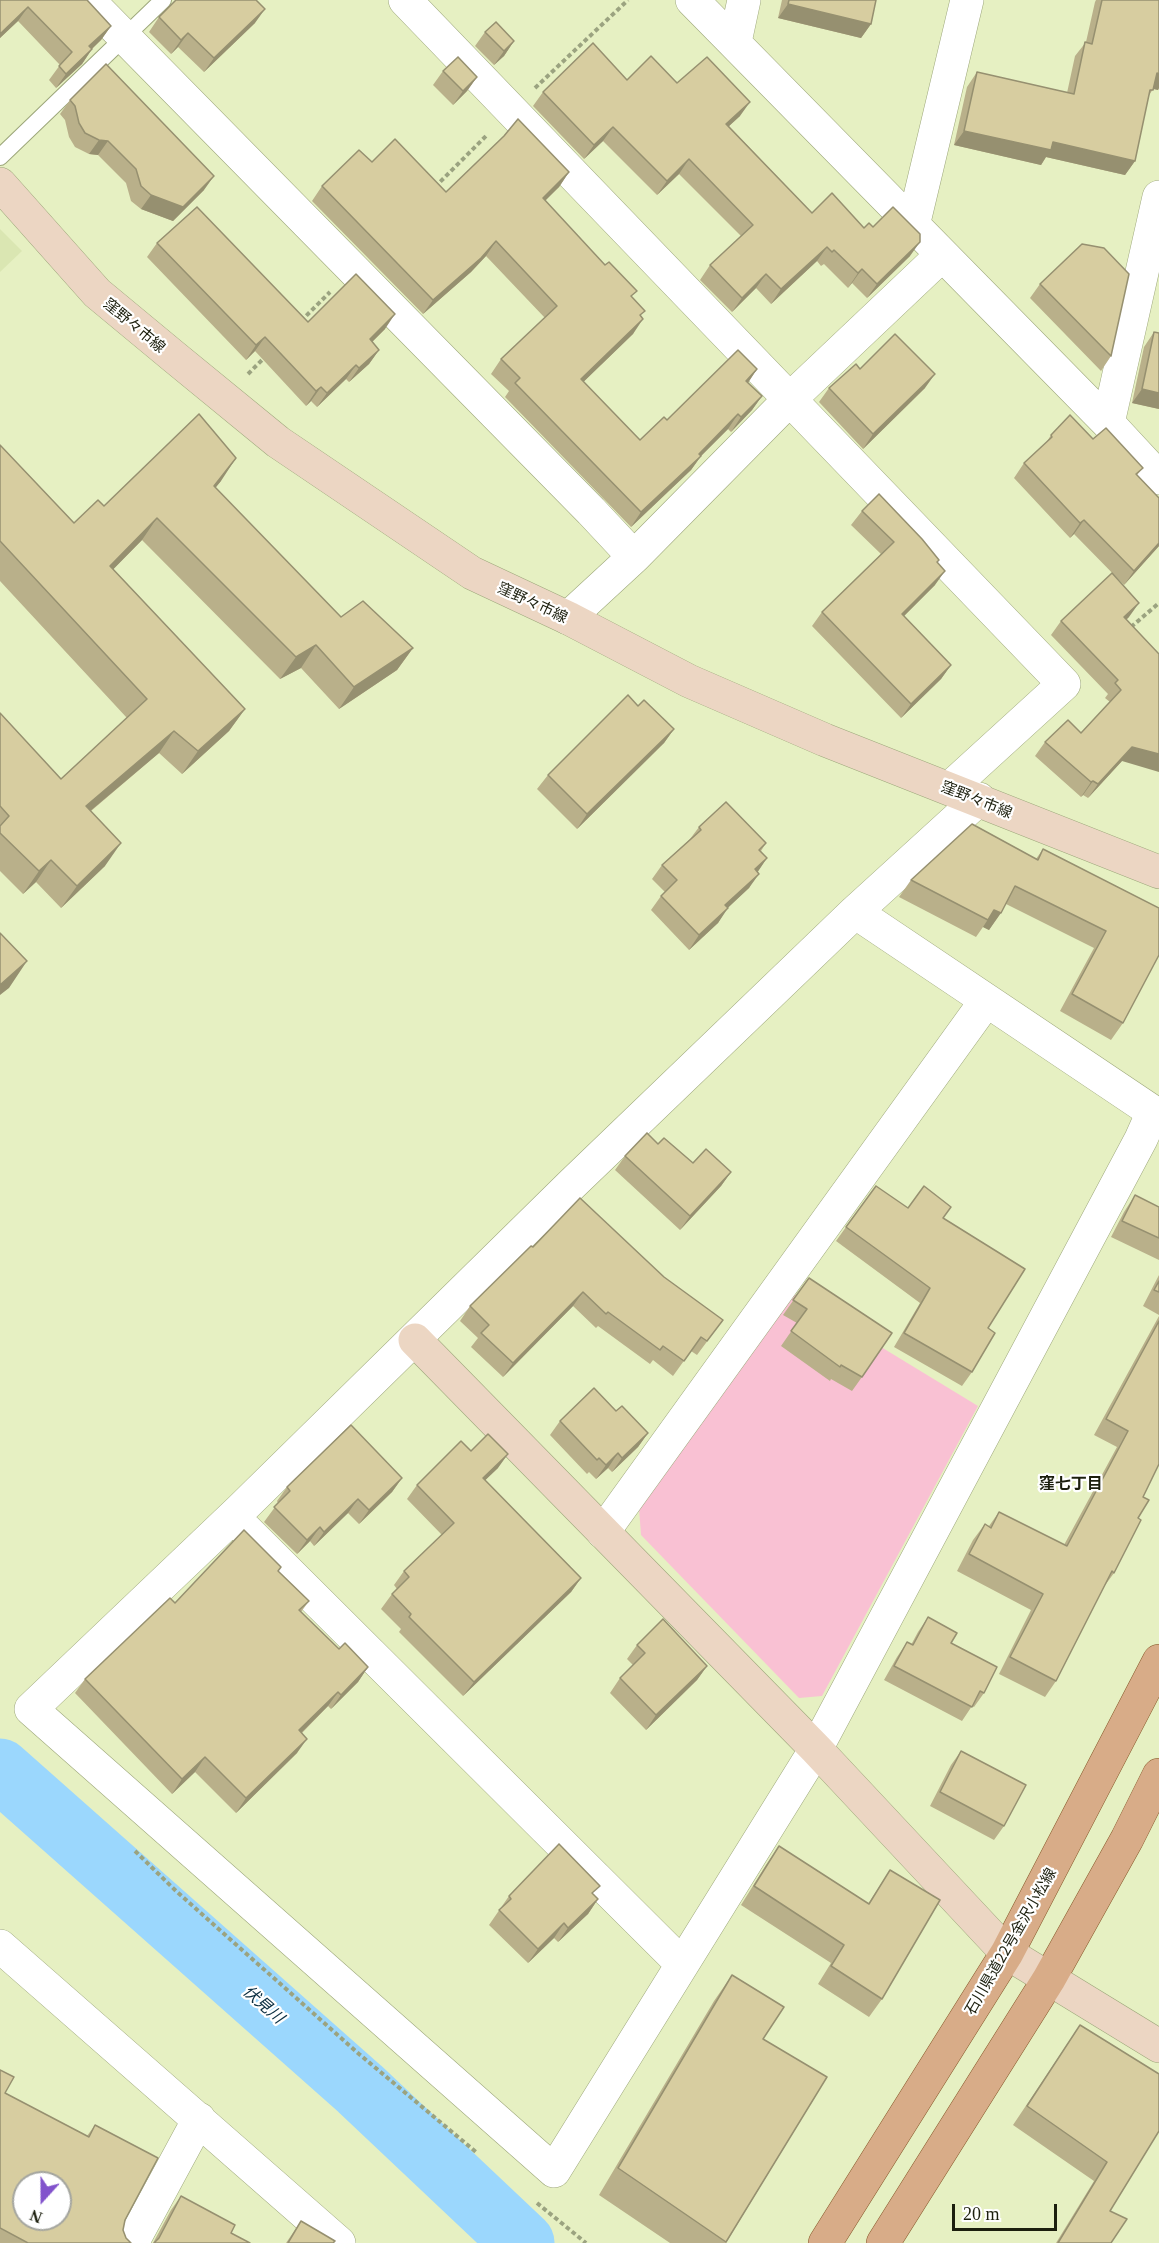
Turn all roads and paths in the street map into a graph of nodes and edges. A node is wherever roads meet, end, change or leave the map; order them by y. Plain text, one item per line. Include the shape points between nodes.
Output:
1 (88, 0) edge
2 (163, 0) edge
3 (405, 0) edge
4 (692, 0) edge
5 (744, 0) edge
6 (967, 0) edge
7 (124, 38) junction
8 (735, 42) junction
9 (0, 157) edge
10 (0, 184) edge
11 (1159, 197) edge
12 (913, 226) junction
13 (942, 255) junction
14 (354, 269) junction
15 (297, 325) edge
16 (265, 358) dead end
17 (224, 398) junction
18 (790, 399) junction
19 (1108, 423) junction
20 (1159, 478) edge
21 (634, 557) junction
22 (1159, 603) edge
23 (568, 618) junction
24 (1125, 632) edge
25 (964, 793) junction
26 (1159, 872) edge
27 (855, 912) junction
28 (986, 1001) junction
29 (415, 1340) junction
30 (233, 1517) junction
31 (603, 1532) junction
32 (1159, 1661) edge
33 (816, 1749) junction
34 (1159, 1775) edge
35 (0, 1946) edge
36 (1007, 1953) junction
37 (682, 1964) junction
38 (1049, 1979) junction
39 (1159, 2046) edge
40 (199, 2119) junction
41 (132, 2243) edge
42 (339, 2243) edge
43 (825, 2243) edge
44 (883, 2243) edge

1 - 7 street
2 - 7 lane
3 - 18 street
4 - 8 street
5 - 8 street
6 - 12 street
7 - 9 lane
7 - 14 street
8 - 12 street
10 - 17 main road, 窪野々市線 via 97,293
11 - 19 street
12 - 13 street
13 - 18 street
13 - 19 street
14 - 15 path
14 - 21 street
16 - 17 path
17 - 23 main road, 窪野々市線 via 278,442 472,573
18 - 21 street
18 - 25 street via 1064,684
19 - 20 street
21 - 23 street
22 - 24 path
23 - 25 main road, 窪野々市線 via 688,681 825,740
25 - 26 main road, 窪野々市線
25 - 27 street
27 - 28 street
27 - 29 street
28 - 31 street
28 - 33 street via 1153,1112
29 - 30 street
29 - 31 main road
30 - 37 street
30 - 37 street via 31,1709 554,2171
31 - 33 main road
32 - 36 main road, 石川県道22号金沢小松線
33 - 36 main road
33 - 37 street
34 - 38 main road
35 - 40 street
36 - 38 main road
36 - 43 main road, 石川県道22号金沢小松線
38 - 39 main road
38 - 44 main road
40 - 41 street
40 - 42 street

